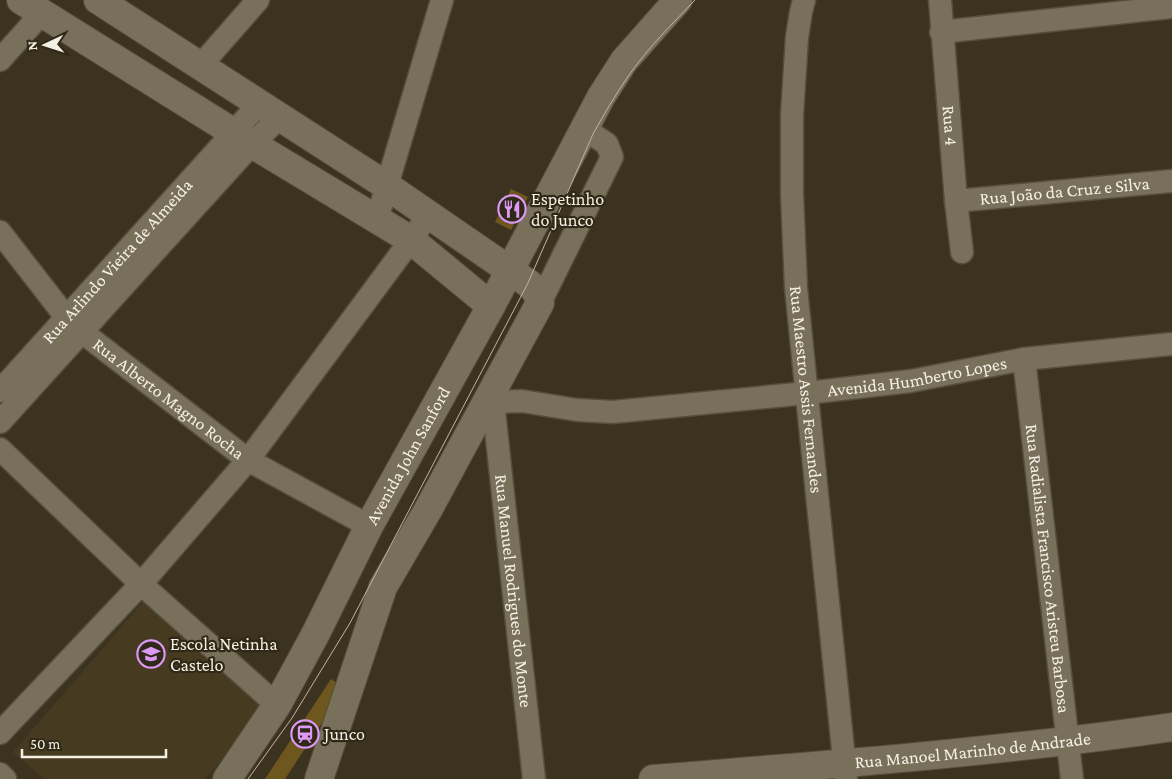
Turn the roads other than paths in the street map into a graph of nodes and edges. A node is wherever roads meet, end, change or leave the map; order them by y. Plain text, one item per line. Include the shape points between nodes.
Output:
1 (98, 0) edge
2 (258, 0) edge
3 (442, 0) edge
4 (678, 0) edge
5 (804, 0) edge
6 (940, 0) edge
7 (31, 7) edge
8 (1172, 8) edge
9 (941, 32) junction
10 (0, 60) edge
11 (201, 65) junction
12 (270, 110) junction
13 (583, 128) junction
14 (242, 138) junction
15 (1172, 181) edge
16 (387, 186) junction
17 (956, 200) junction
18 (428, 214) junction
19 (377, 219) junction
20 (0, 232) edge
21 (411, 240) junction
22 (962, 252) dead end
23 (510, 270) junction
24 (540, 303) junction
25 (491, 306) junction
26 (66, 317) junction
27 (82, 332) junction
28 (1172, 344) edge
29 (1024, 359) junction
30 (0, 391) edge
31 (807, 393) junction
32 (492, 398) junction
33 (0, 422) edge
34 (0, 449) edge
35 (248, 460) junction
36 (369, 526) junction
37 (141, 584) junction
38 (277, 705) junction
39 (1172, 727) edge
40 (0, 733) edge
41 (1068, 742) junction
42 (845, 771) edge
43 (0, 774) edge
44 (5, 779) edge
45 (227, 779) edge
46 (319, 779) edge
47 (534, 779) edge
48 (653, 779) edge
49 (1072, 779) edge

1 - 11 main road
2 - 11 street
3 - 16 street
4 - 13 main road, Avenida John Sanford via 624,61
5 - 31 street, Rua Maestro Assis Fernandes via 797,37 792,125 796,288
6 - 9 street, Rua 4
7 - 10 street
7 - 14 main road
8 - 9 street
9 - 17 street, Rua 4
11 - 12 main road
12 - 14 street
12 - 16 main road
13 - 23 main road, Avenida John Sanford
13 - 24 street via 607,144 612,157
14 - 19 main road
14 - 26 street, Rua Arlindo Vieira de Almeida
14 - 27 street, Rua Arlindo Vieira de Almeida
15 - 17 street, Rua João da Cruz e Silva
16 - 18 main road
16 - 19 street
17 - 22 street, Rua 4
18 - 21 street
18 - 23 main road
19 - 21 main road
20 - 26 street, Rua Alberto Magno Rocha
21 - 25 main road
21 - 35 street
23 - 24 main road via 534,288
23 - 25 main road, Avenida John Sanford
24 - 32 main road
25 - 36 main road, Avenida John Sanford
26 - 27 street, Rua Alberto Magno Rocha
26 - 30 street, Rua Arlindo Vieira de Almeida
27 - 33 street, Rua Arlindo Vieira de Almeida
27 - 35 street, Rua Alberto Magno Rocha
28 - 29 street, Avenida Humberto Lopes
29 - 31 street, Avenida Humberto Lopes via 911,381
29 - 41 street, Rua Radialista Francisco Aristeu Barbosa
31 - 32 street, Avenida Humberto Lopes via 613,412
31 - 42 street, Rua Maestro Assis Fernandes
32 - 46 main road via 383,587
32 - 47 street, Rua Manuel Rodrigues do Monte
34 - 37 street
35 - 36 street, Rua Alberto Magno Rocha
35 - 37 street
36 - 38 main road, Avenida John Sanford
37 - 38 street
37 - 40 street
38 - 45 main road, Avenida John Sanford
39 - 41 main road, Rua Manoel Marinho de Andrade
41 - 42 main road, Rua Manoel Marinho de Andrade
41 - 49 street, Rua Radialista Francisco Aristeu Barbosa
42 - 48 main road, Rua Manoel Marinho de Andrade
43 - 44 street

